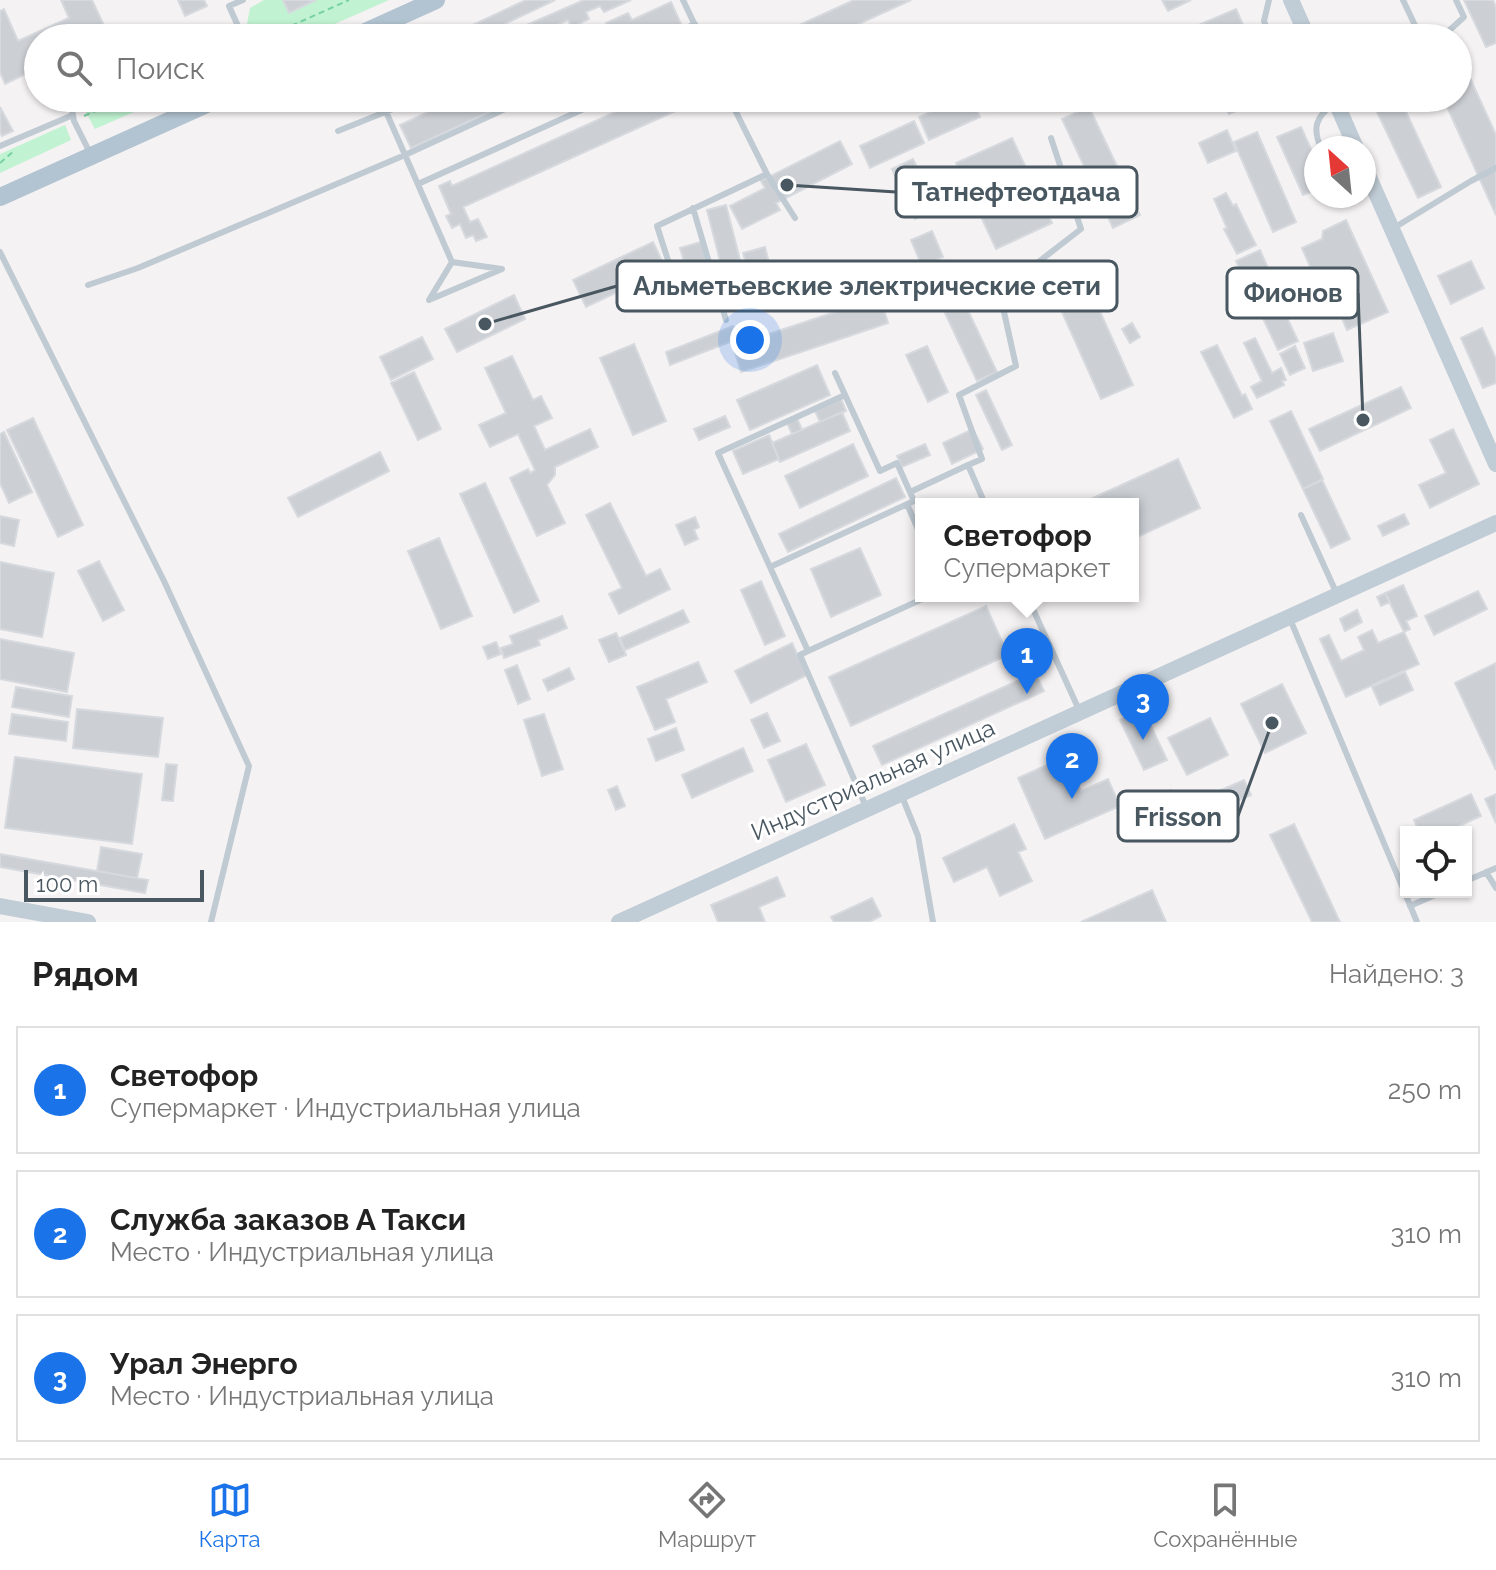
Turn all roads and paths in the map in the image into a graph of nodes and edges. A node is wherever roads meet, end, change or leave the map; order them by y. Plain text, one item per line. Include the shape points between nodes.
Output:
1 (243, 0) edge
2 (349, 0) edge
3 (436, 0) edge
4 (683, 0) edge
5 (1269, 0) edge
6 (1291, 0) edge
7 (1403, 0) edge
8 (1456, 0) edge
9 (228, 3) edge
10 (237, 24) edge
11 (295, 24) edge
12 (384, 24) edge
13 (695, 24) edge
14 (1265, 24) edge
15 (1302, 24) edge
16 (1414, 24) edge
17 (1456, 24) edge
18 (72, 112) edge
19 (189, 112) edge
20 (384, 112) edge
21 (386, 112) edge
22 (499, 112) edge
23 (577, 112) edge
24 (736, 112) edge
25 (1324, 112) edge
26 (1340, 112) edge
27 (73, 115) junction
28 (338, 131) dead end
29 (1316, 136) edge
30 (1351, 136) edge
31 (1051, 138) dead end
32 (0, 146) edge
33 (19, 146) dead end
34 (405, 155) junction
35 (91, 156) junction
36 (0, 163) edge
37 (1496, 168) edge
38 (767, 174) junction
39 (418, 184) junction
40 (1376, 193) edge
41 (0, 197) edge
42 (693, 208) junction
43 (795, 218) dead end
44 (1392, 229) junction
45 (0, 252) edge
46 (452, 262) junction
47 (88, 285) dead end
48 (619, 301) dead end
49 (726, 320) dead end
50 (835, 373) dead end
51 (845, 395) junction
52 (1496, 464) edge
53 (968, 465) junction
54 (910, 492) junction
55 (982, 498) edge
56 (907, 504) junction
57 (1301, 515) dead end
58 (915, 522) edge
59 (1496, 523) edge
60 (770, 567) junction
61 (1337, 595) junction
62 (916, 602) edge
63 (1030, 602) edge
64 (1289, 617) junction
65 (808, 651) junction
66 (1080, 712) junction
67 (900, 794) junction
68 (867, 809) junction
69 (1496, 868) edge
70 (1486, 872) junction
71 (1472, 878) edge
72 (1496, 888) edge
73 (1428, 898) edge
74 (0, 906) edge
75 (1410, 906) junction
76 (88, 922) edge
77 (211, 922) edge
78 (619, 922) edge
79 (933, 922) edge
80 (1417, 922) edge

1 - 9 lane
2 - 11 path
3 - 12 main road
4 - 13 lane
5 - 14 lane
6 - 15 street
7 - 16 lane
8 - 17 lane via 1464,17
9 - 10 lane
18 - 27 lane
19 - 35 main road
20 - 28 lane
21 - 34 lane
22 - 34 lane
23 - 39 lane
24 - 38 lane
25 - 29 lane
26 - 30 street
27 - 32 lane
27 - 35 lane
31 - 53 lane via 1081,229 1028,270 1002,303 1016,366 959,395 982,459
33 - 36 path
34 - 39 lane
34 - 47 lane
35 - 41 main road
37 - 44 lane
38 - 42 lane
38 - 43 lane
39 - 46 lane
40 - 44 street
42 - 48 lane via 657,226 673,276
42 - 49 lane
44 - 52 street
45 - 77 lane via 164,581 249,766
46 - 46 lane via 429,300 502,269 489,267
50 - 51 lane
51 - 54 lane via 880,471 897,463
51 - 60 lane via 718,453
53 - 54 lane
53 - 55 lane
54 - 56 lane via 914,501
56 - 58 lane
56 - 60 lane
57 - 61 lane
59 - 61 street, Индустриальная улица
60 - 65 lane
61 - 64 street, Индустриальная улица
62 - 65 lane
63 - 66 lane
64 - 66 street, Индустриальная улица
64 - 75 lane
65 - 68 lane via 800,655
66 - 67 street, Индустриальная улица
67 - 68 street, Индустриальная улица
67 - 79 lane via 918,836
68 - 78 street, Индустриальная улица
69 - 70 lane
70 - 71 lane
70 - 72 lane
73 - 75 lane
74 - 76 street
75 - 80 lane

